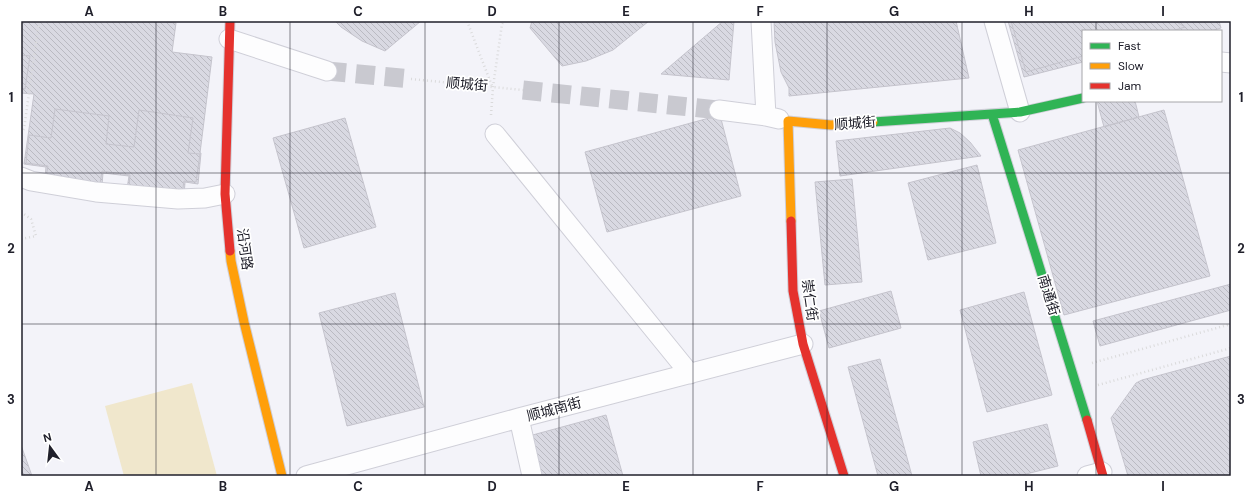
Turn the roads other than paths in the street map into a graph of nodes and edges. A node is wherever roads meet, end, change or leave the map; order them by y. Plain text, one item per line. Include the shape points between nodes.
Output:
1 (761, 21) edge
2 (994, 21) edge
3 (230, 30) edge
4 (327, 71) tunnel mouth
5 (1082, 98) edge
6 (719, 110) tunnel mouth
7 (1020, 112) junction
8 (992, 114) junction
9 (766, 116) junction
10 (788, 122) junction
11 (495, 134) road end
12 (21, 177) edge
13 (224, 194) junction
14 (803, 344) junction
15 (690, 374) junction
16 (519, 418) junction
17 (1098, 475) edge
18 (282, 476) edge
19 (306, 476) edge
20 (532, 476) edge
21 (844, 476) edge

1 - 9 street
2 - 7 street
3 - 4 street
3 - 13 street, 沿河路
5 - 7 street, 顺城街
6 - 9 street, 顺城街
7 - 8 street, 顺城街
8 - 10 street, 顺城街 via 831,125
8 - 17 street, 南通街 via 1079,391
9 - 10 street, 顺城街
10 - 14 street, 崇仁街 via 793,291
11 - 15 street
12 - 13 street via 96,192 178,199
13 - 18 street, 沿河路 via 242,315
14 - 15 street, 顺城南街
14 - 21 street, 崇仁街
15 - 16 street, 顺城南街
16 - 19 street, 顺城南街
16 - 20 street

